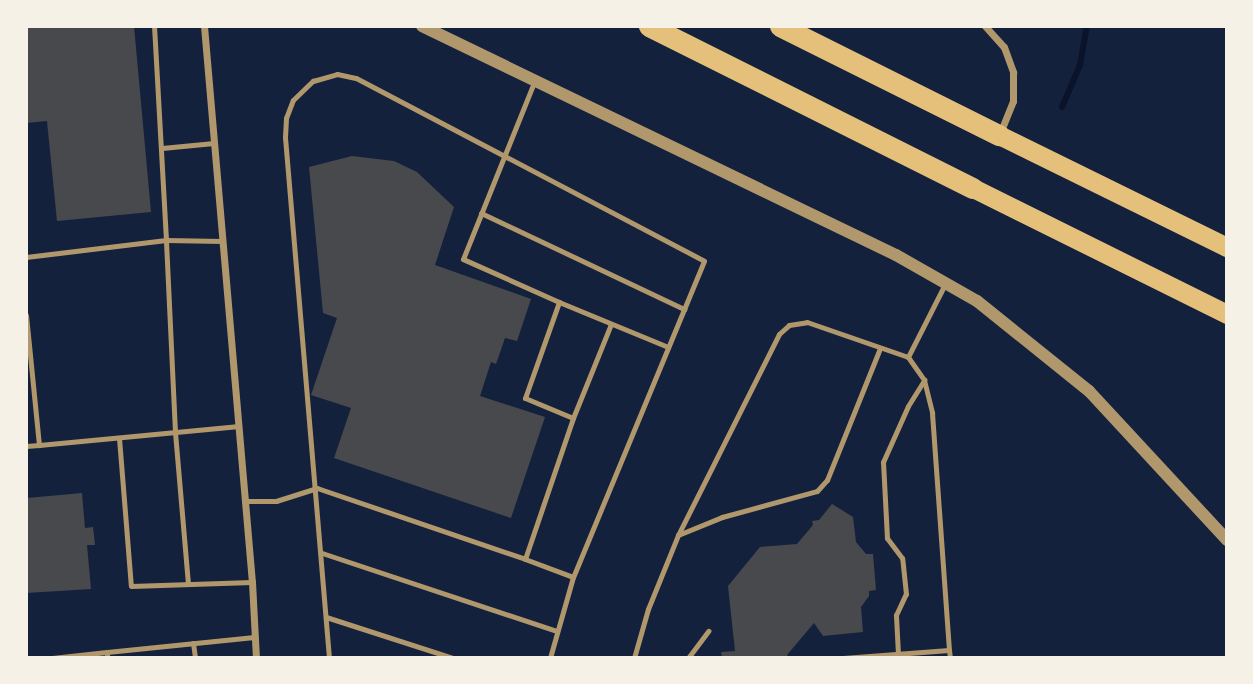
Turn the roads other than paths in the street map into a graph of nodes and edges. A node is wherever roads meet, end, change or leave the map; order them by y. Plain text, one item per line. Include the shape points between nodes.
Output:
1 (154, 26) edge
2 (204, 26) edge
3 (422, 26) edge
4 (649, 26) edge
5 (780, 26) edge
6 (985, 26) edge
7 (535, 80) junction
8 (999, 135) junction
9 (214, 143) junction
10 (162, 148) junction
11 (505, 155) junction
12 (973, 188) joint
13 (481, 214) junction
14 (166, 240) junction
15 (222, 241) junction
16 (1227, 247) edge
17 (26, 257) edge
18 (945, 283) junction
19 (559, 302) junction
20 (684, 309) junction
21 (1227, 314) edge
22 (26, 315) edge
23 (611, 324) junction
24 (668, 347) junction
25 (880, 348) junction
26 (908, 357) junction
27 (924, 380) junction
28 (573, 418) junction
29 (239, 426) junction
30 (175, 432) junction
31 (119, 438) junction
32 (39, 445) junction
33 (26, 446) edge
34 (317, 488) junction
35 (245, 501) junction
36 (678, 536) junction
37 (1227, 540) edge
38 (321, 553) junction
39 (525, 558) junction
40 (573, 577) junction
41 (252, 582) junction
42 (188, 584) junction
43 (326, 617) junction
44 (556, 631) junction
45 (708, 631) dead end
46 (254, 637) junction
47 (193, 643) junction
48 (949, 650) junction
49 (898, 654) junction
50 (107, 655) edge
51 (885, 656) edge
52 (52, 658) edge
53 (195, 658) edge
54 (256, 658) edge
55 (329, 658) edge
56 (453, 658) edge
57 (550, 658) edge
58 (634, 658) edge
59 (688, 658) edge
60 (843, 658) edge
61 (950, 658) edge

1 - 10 lane
2 - 9 street
3 - 7 street
4 - 12 highway
5 - 8 highway
6 - 8 street via 1004,47 1013,72 1013,101
7 - 11 lane
7 - 18 street
8 - 16 highway
9 - 10 lane
9 - 15 street
10 - 14 lane
11 - 13 lane
11 - 20 lane via 704,261
11 - 34 lane via 356,78 337,74 313,81 293,100 285,138
12 - 21 highway
13 - 19 lane via 463,259
13 - 20 lane
14 - 15 lane
14 - 17 lane
14 - 30 lane
15 - 29 street
18 - 26 lane
18 - 37 street via 976,301 1089,391
19 - 23 lane
19 - 28 lane via 525,398
20 - 24 lane
22 - 32 lane
23 - 24 lane
23 - 28 lane
24 - 40 lane
25 - 26 lane
25 - 36 lane via 827,480 817,491 722,517
25 - 36 lane via 807,322 789,325 779,334
26 - 27 lane
27 - 48 lane via 932,413
27 - 49 lane via 883,462 887,538 902,558 906,594 896,615
28 - 39 lane
29 - 30 lane
29 - 35 street
30 - 31 lane
30 - 42 lane
31 - 32 lane
31 - 42 lane via 131,586
32 - 33 lane
34 - 35 lane via 276,500
34 - 38 lane
34 - 39 lane
35 - 41 street
36 - 58 lane
38 - 43 lane
38 - 44 lane
39 - 40 lane
40 - 44 lane
41 - 42 lane
41 - 46 street
43 - 55 lane
43 - 56 lane
44 - 57 lane
45 - 59 lane
46 - 47 lane
46 - 54 street
47 - 50 lane
47 - 53 lane
48 - 49 lane
48 - 61 lane
49 - 51 lane
50 - 52 lane
51 - 60 lane

